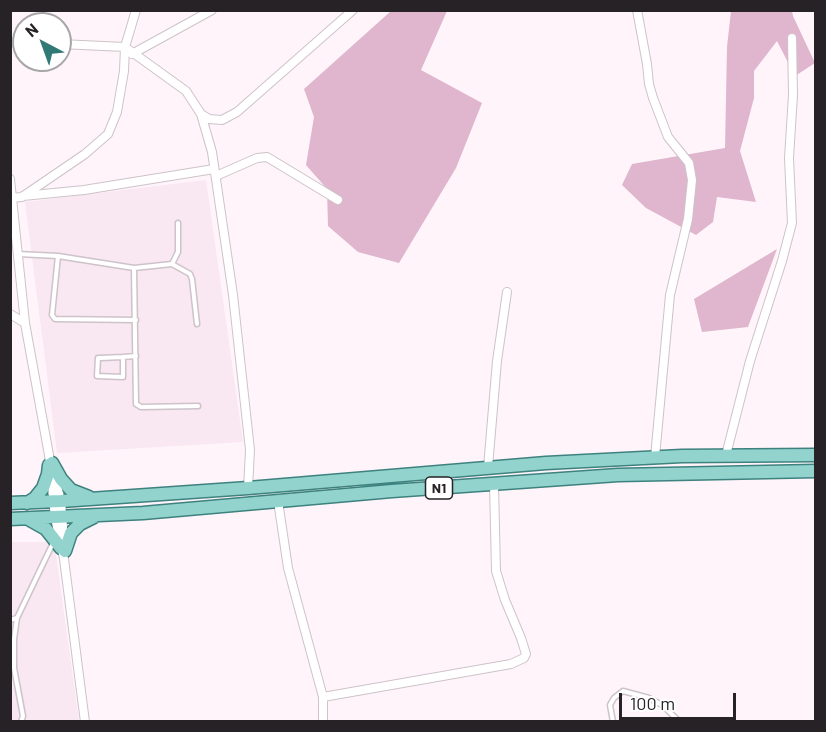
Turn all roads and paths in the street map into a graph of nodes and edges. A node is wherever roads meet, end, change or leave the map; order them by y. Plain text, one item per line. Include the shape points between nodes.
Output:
1 (136, 10) edge
2 (212, 10) edge
3 (353, 10) edge
4 (637, 10) edge
5 (792, 38) dead end
6 (72, 45) edge
7 (125, 47) junction
8 (132, 54) junction
9 (201, 114) junction
10 (215, 173) junction
11 (10, 178) edge
12 (22, 197) junction
13 (11, 198) edge
14 (338, 200) dead end
15 (178, 223) dead end
16 (18, 254) junction
17 (58, 256) junction
18 (172, 264) junction
19 (134, 268) junction
20 (507, 292) dead end
21 (10, 314) edge
22 (136, 320) junction
23 (25, 323) junction
24 (197, 324) dead end
25 (136, 356) junction
26 (123, 357) junction
27 (198, 406) dead end
28 (726, 455) junction
29 (816, 455) edge
30 (656, 457) junction
31 (50, 461) junction
32 (488, 468) junction
33 (816, 471) edge
34 (494, 484) junction
35 (248, 488) junction
36 (99, 499) junction
37 (278, 501) junction
38 (27, 502) junction
39 (57, 502) junction
40 (10, 503) edge
41 (100, 515) junction
42 (26, 518) junction
43 (59, 518) junction
44 (10, 519) edge
45 (61, 549) junction
46 (17, 618) junction
47 (10, 620) edge
48 (323, 697) junction
49 (21, 722) edge
50 (85, 722) edge
51 (323, 722) edge
52 (613, 722) edge
53 (680, 722) edge

1 - 7 street
2 - 8 street
3 - 9 street via 237,112 222,120
4 - 30 street via 653,98 668,137 689,163 692,180 688,219 670,295
5 - 28 street via 792,224
6 - 7 street
7 - 8 street
7 - 12 street via 121,94 108,134 86,154
8 - 9 street via 186,91
9 - 10 street
10 - 12 street
10 - 14 street via 267,157
10 - 35 street via 245,394 250,450
11 - 13 street
12 - 13 street
13 - 16 street
15 - 18 lane via 178,252
16 - 17 lane
16 - 23 street
17 - 19 lane
17 - 22 lane via 52,315 55,319
18 - 19 lane
18 - 24 lane via 190,274
19 - 22 lane
20 - 32 street
21 - 23 street
22 - 25 lane
23 - 31 street
25 - 26 lane
25 - 27 lane via 138,406
26 - 26 lane via 123,377 97,376 98,358
28 - 29 main road, N1
28 - 30 main road, N1
30 - 32 main road, N1
31 - 36 main road via 71,490
31 - 38 main road via 43,488
31 - 39 street
32 - 35 main road, N1
33 - 34 main road, N1 via 629,475
34 - 37 main road, N1
34 - 48 street via 496,571 526,654 524,658 511,664
35 - 36 main road, N1
36 - 39 main road, N1
37 - 41 main road, N1
37 - 48 street via 288,568
38 - 39 main road, N1
38 - 40 main road, N1
39 - 43 street
41 - 43 main road, N1
41 - 45 main road via 75,529
42 - 43 main road, N1
42 - 44 main road, N1
42 - 45 main road via 41,524
43 - 45 street
45 - 46 lane
45 - 50 street
46 - 47 lane
46 - 49 lane via 14,668
48 - 51 street
52 - 53 lane via 610,705 623,691 662,705

